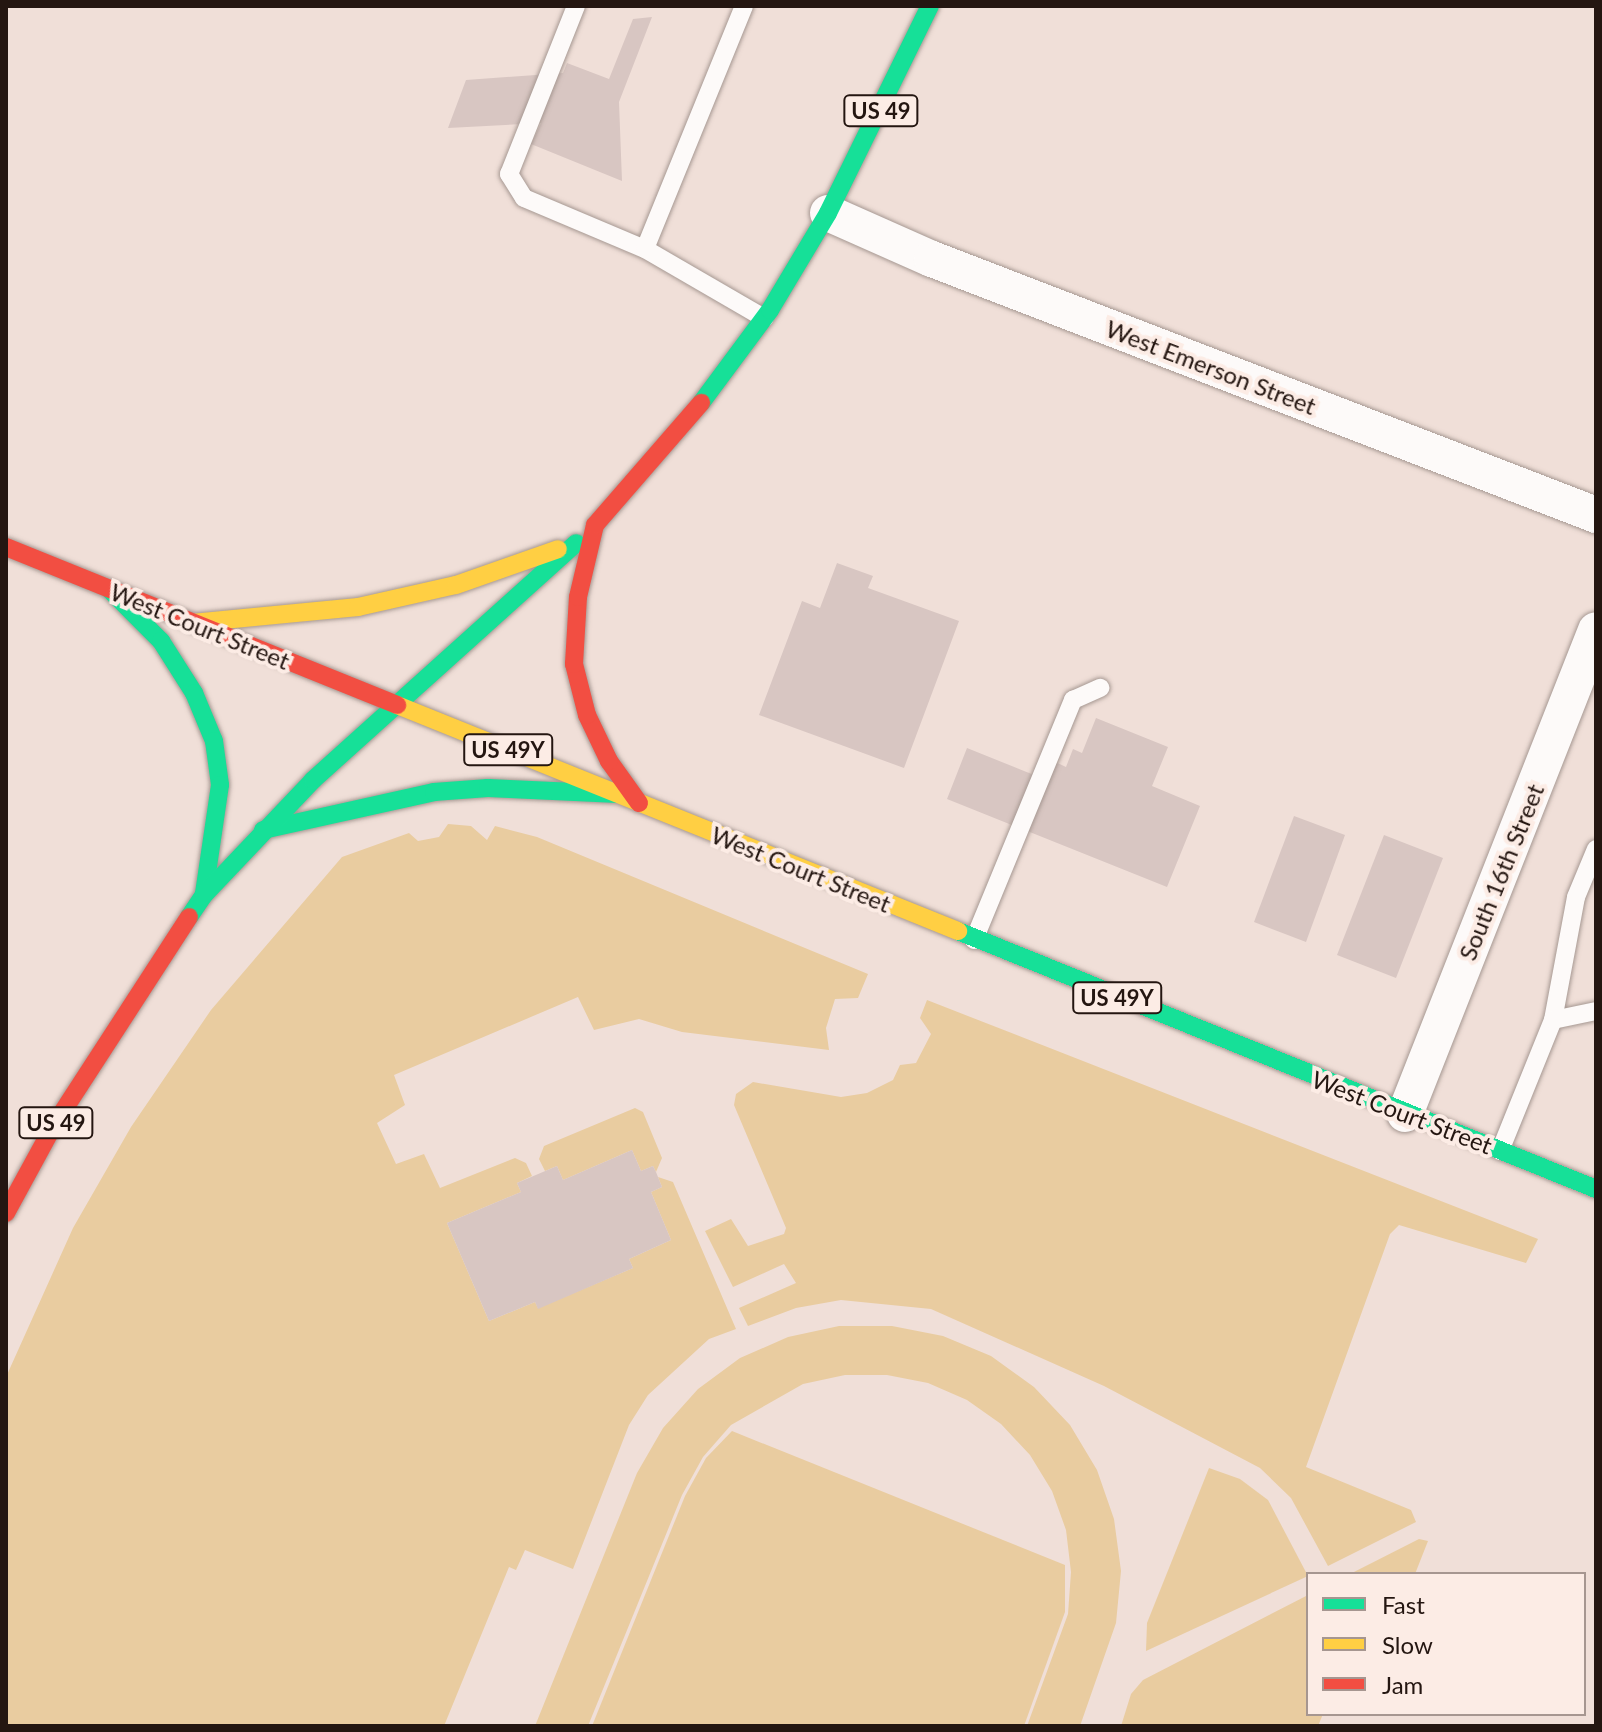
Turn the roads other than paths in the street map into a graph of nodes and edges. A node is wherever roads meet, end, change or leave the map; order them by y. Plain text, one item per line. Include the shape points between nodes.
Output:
1 (576, 6) edge
2 (744, 6) edge
3 (930, 6) edge
4 (828, 213) junction
5 (645, 249) junction
6 (764, 318) junction
7 (1596, 515) edge
8 (595, 525) junction
9 (576, 543) junction
10 (6, 547) edge
11 (109, 589) junction
12 (192, 623) junction
13 (1596, 630) edge
14 (1100, 688) dead end
15 (397, 705) junction
16 (618, 794) junction
17 (639, 803) junction
18 (263, 830) junction
19 (1596, 849) edge
20 (204, 895) junction
21 (973, 940) junction
22 (1596, 1011) edge
23 (1553, 1020) junction
24 (1405, 1114) junction
25 (1500, 1151) junction
26 (1596, 1189) edge
27 (6, 1213) edge

1 - 5 lane via 509,174 524,198
2 - 5 lane
3 - 4 main road, US 49
4 - 6 main road, US 49
4 - 7 street, West Emerson Street via 932,259
5 - 6 lane
6 - 8 main road, US 49 via 709,394
8 - 9 main road, US 49
8 - 17 main road via 578,597 574,664 587,715 609,761
9 - 12 main road via 456,585 358,607
9 - 15 main road, US 49
10 - 11 main road, West Court Street
11 - 12 main road, West Court Street
11 - 20 main road via 161,641 194,693 214,741 220,785
12 - 15 main road, West Court Street
13 - 24 street, South 16th Street
14 - 21 lane via 1073,700
15 - 16 main road, West Court Street / US 49Y
15 - 18 main road, US 49
16 - 17 main road, West Court Street / US 49Y
16 - 18 main road via 488,788 434,792
17 - 21 main road, West Court Street / US 49Y
18 - 20 main road, US 49
19 - 23 lane via 1576,897
20 - 27 main road, US 49 via 54,1125
21 - 24 main road, West Court Street / US 49Y
22 - 23 lane
23 - 25 lane
24 - 25 main road, West Court Street / US 49Y
25 - 26 main road, West Court Street / US 49Y

